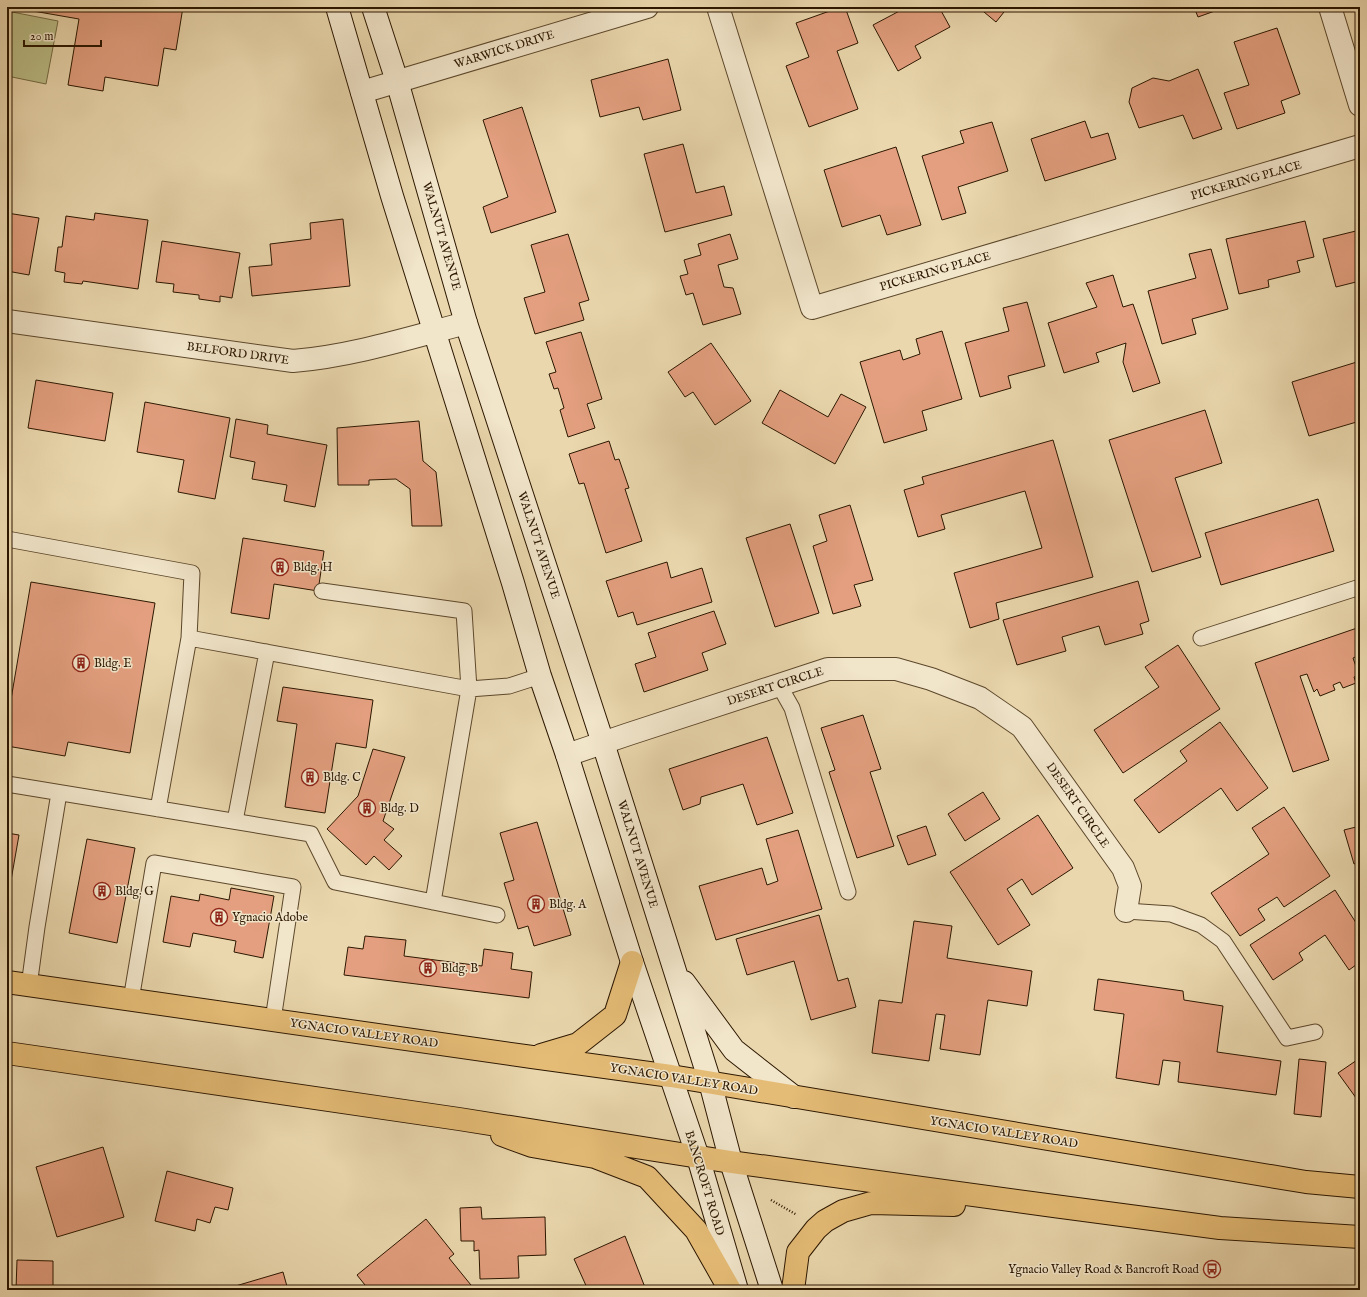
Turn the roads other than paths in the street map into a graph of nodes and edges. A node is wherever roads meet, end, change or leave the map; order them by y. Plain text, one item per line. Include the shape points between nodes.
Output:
1 (337, 7) edge
2 (373, 7) edge
3 (647, 7) edge
4 (718, 7) edge
5 (1330, 7) edge
6 (397, 81) junction
7 (362, 92) junction
8 (1360, 105) edge
9 (1360, 146) edge
10 (7, 321) edge
11 (466, 323) junction
12 (435, 331) junction
13 (7, 539) edge
14 (1360, 587) edge
15 (322, 591) dead end
16 (189, 638) junction
17 (1201, 638) dead end
18 (267, 652) junction
19 (540, 676) junction
20 (779, 685) junction
21 (469, 689) junction
22 (603, 743) junction
23 (567, 755) junction
24 (7, 784) edge
25 (59, 793) junction
26 (158, 809) junction
27 (235, 821) junction
28 (848, 892) dead end
29 (433, 902) junction
30 (1126, 911) joint
31 (497, 915) dead end
32 (632, 962) junction
33 (674, 968) junction
34 (7, 982) edge
35 (29, 986) junction
36 (131, 1000) junction
37 (273, 1020) junction
38 (1315, 1032) dead end
39 (7, 1053) edge
40 (532, 1057) junction
41 (672, 1076) junction
42 (710, 1082) junction
43 (794, 1097) junction
44 (459, 1119) junction
45 (698, 1157) junction
46 (731, 1162) junction
47 (1360, 1187) edge
48 (1054, 1206) junction
49 (1360, 1237) edge
50 (730, 1290) edge
51 (737, 1290) edge
52 (772, 1290) edge
53 (794, 1290) edge

1 - 7 street
2 - 6 street, WALNUT AVENUE
3 - 6 street, WARWICK DRIVE
4 - 9 street, PICKERING PLACE via 812,308
5 - 8 street
6 - 7 street, WARWICK DRIVE
6 - 11 street, WALNUT AVENUE
7 - 12 street
10 - 12 street, BELFORD DRIVE via 293,361 323,358
11 - 12 street, BELFORD DRIVE
11 - 22 street, WALNUT AVENUE
12 - 19 street
13 - 16 lane via 192,573
14 - 17 lane
15 - 21 lane via 464,611
16 - 18 lane
16 - 26 lane
18 - 21 lane
18 - 27 lane
19 - 21 lane via 508,686
19 - 23 street
20 - 22 street, DESERT CIRCLE
20 - 28 lane via 792,708
20 - 30 street, DESERT CIRCLE via 828,669 896,669 980,698 1022,727 1123,868 1130,886
21 - 29 lane
22 - 23 street, DESERT CIRCLE
22 - 33 street, WALNUT AVENUE
23 - 32 street
24 - 25 lane
25 - 26 lane
25 - 35 lane via 36,927
26 - 27 lane
27 - 29 lane via 311,834 335,882
29 - 31 lane
30 - 38 lane via 1171,914 1201,925 1223,941 1288,1038
32 - 40 highway via 614,1015 578,1044
32 - 41 street
33 - 42 street, WALNUT AVENUE
33 - 43 street via 734,1050
34 - 35 highway, YGNACIO VALLEY ROAD
35 - 36 highway, YGNACIO VALLEY ROAD
36 - 37 highway, YGNACIO VALLEY ROAD
36 - 37 lane via 154,863 293,887
37 - 40 highway, YGNACIO VALLEY ROAD
39 - 44 highway
40 - 41 highway, YGNACIO VALLEY ROAD
41 - 42 highway, YGNACIO VALLEY ROAD
41 - 45 street, BANCROFT ROAD
42 - 43 highway, YGNACIO VALLEY ROAD
42 - 46 street
43 - 47 highway, YGNACIO VALLEY ROAD via 1298,1181
44 - 45 highway
44 - 50 highway via 532,1146 595,1157 647,1177 696,1230
45 - 46 highway
45 - 51 street, BANCROFT ROAD
46 - 48 highway
46 - 52 street
48 - 49 highway via 1220,1228
48 - 53 highway via 871,1203 843,1211 816,1229 798,1252

